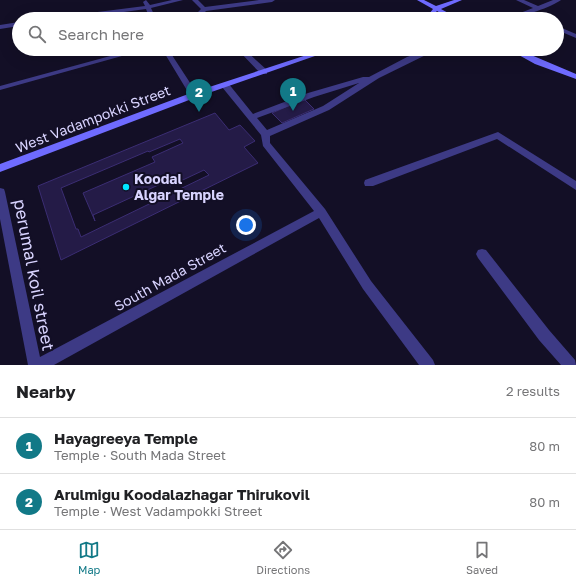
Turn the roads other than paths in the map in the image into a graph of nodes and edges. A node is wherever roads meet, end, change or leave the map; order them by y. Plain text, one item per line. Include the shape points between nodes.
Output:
1 (145, 0) edge
2 (180, 0) edge
3 (195, 0) edge
4 (272, 0) edge
5 (420, 0) edge
6 (459, 0) edge
7 (519, 0) edge
8 (558, 0) edge
9 (148, 6) junction
10 (437, 8) junction
11 (539, 8) junction
12 (204, 9) junction
13 (122, 12) edge
14 (150, 12) edge
15 (201, 12) edge
16 (434, 12) edge
17 (444, 12) edge
18 (532, 12) edge
19 (12, 25) edge
20 (0, 27) edge
21 (564, 31) edge
22 (576, 36) edge
23 (117, 56) edge
24 (169, 56) edge
25 (247, 56) edge
26 (311, 56) edge
27 (420, 56) edge
28 (526, 56) edge
29 (109, 58) joint
30 (264, 72) junction
31 (376, 76) junction
32 (576, 77) edge
33 (225, 85) junction
34 (0, 88) edge
35 (194, 95) junction
36 (252, 117) junction
37 (265, 134) junction
38 (0, 168) edge
39 (370, 183) dead end
40 (576, 186) edge
41 (0, 192) edge
42 (321, 212) junction
43 (482, 254) dead end
44 (35, 365) edge
45 (40, 365) edge
46 (428, 365) edge
47 (570, 365) edge

1 - 9 street
2 - 9 street
3 - 12 street
4 - 12 street
5 - 10 street
6 - 10 street
7 - 11 street
8 - 11 street
9 - 13 street
9 - 14 street
10 - 16 street
10 - 17 street
11 - 18 street
12 - 15 street
19 - 20 street
21 - 22 street
23 - 29 street
24 - 35 street
25 - 30 street
26 - 30 street, West Vadampokki Street
27 - 31 street
28 - 32 street
29 - 34 street
30 - 33 street, West Vadampokki Street
31 - 36 street via 311,95
31 - 37 street via 326,108
33 - 35 street, West Vadampokki Street
33 - 36 street
35 - 38 street, West Vadampokki Street
36 - 37 street
37 - 42 street via 266,144
39 - 40 street via 498,135
41 - 44 street, perumal koil street
42 - 45 street, South Mada Street
42 - 46 street via 367,285
43 - 47 street

